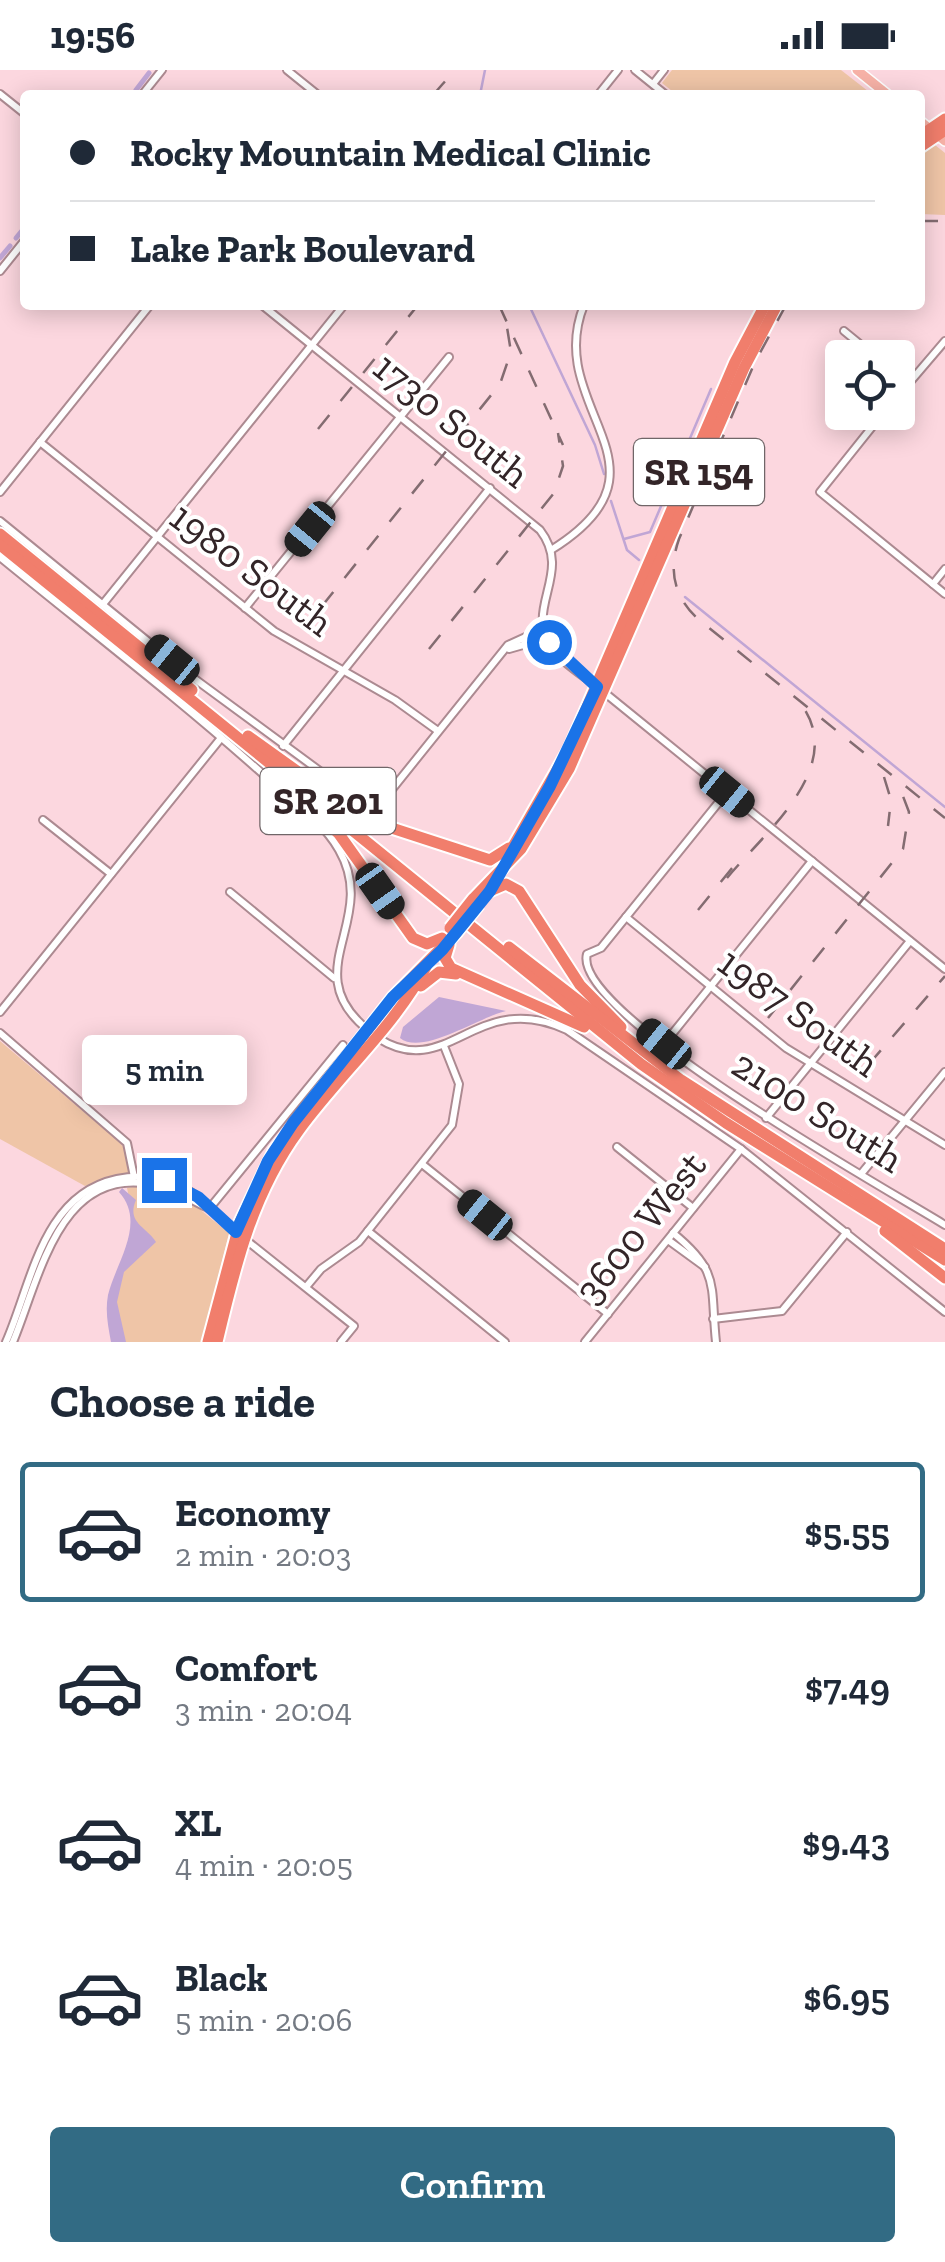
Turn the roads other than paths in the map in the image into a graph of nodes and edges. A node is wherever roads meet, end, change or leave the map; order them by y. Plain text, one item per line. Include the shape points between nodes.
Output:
1 (162, 70) edge
2 (287, 70) edge
3 (618, 70) edge
4 (636, 70) edge
5 (664, 70) edge
6 (857, 70) edge
7 (652, 84) junction
8 (146, 90) edge
9 (312, 90) edge
10 (602, 90) edge
11 (660, 90) edge
12 (882, 90) edge
13 (0, 94) edge
14 (20, 110) edge
15 (945, 119) edge
16 (933, 132) edge
17 (20, 246) edge
18 (0, 271) edge
19 (146, 310) edge
20 (268, 310) edge
21 (340, 310) edge
22 (583, 310) edge
23 (763, 310) edge
24 (773, 310) edge
25 (844, 331) dead end
26 (855, 340) edge
27 (945, 341) edge
28 (311, 345) junction
29 (448, 357) dead end
30 (915, 375) edge
31 (400, 416) junction
32 (870, 430) edge
33 (40, 442) junction
34 (490, 488) junction
35 (0, 492) edge
36 (0, 521) edge
37 (0, 534) edge
38 (158, 537) junction
39 (0, 545) edge
40 (551, 550) junction
41 (0, 558) edge
42 (945, 569) edge
43 (933, 584) junction
44 (945, 594) edge
45 (103, 604) junction
46 (245, 608) junction
47 (544, 629) junction
48 (557, 654) junction
49 (499, 655) junction
50 (343, 672) junction
51 (601, 690) junction
52 (438, 732) junction
53 (248, 736) junction
54 (221, 738) junction
55 (283, 746) junction
56 (254, 751) junction
57 (727, 792) junction
58 (44, 820) dead end
59 (521, 834) junction
60 (452, 850) junction
61 (516, 855) junction
62 (812, 861) junction
63 (502, 868) junction
64 (111, 874) junction
65 (487, 888) junction
66 (380, 891) junction
67 (230, 892) dead end
68 (626, 917) junction
69 (544, 928) junction
70 (449, 933) junction
71 (910, 941) junction
72 (430, 960) junction
73 (335, 968) junction
74 (322, 969) junction
75 (945, 969) edge
76 (417, 971) junction
77 (334, 978) junction
78 (487, 984) junction
79 (710, 987) junction
80 (0, 1012) edge
81 (375, 1030) junction
82 (0, 1033) edge
83 (343, 1044) dead end
84 (664, 1044) junction
85 (444, 1046) junction
86 (641, 1064) junction
87 (660, 1064) junction
88 (810, 1064) junction
89 (945, 1072) edge
90 (766, 1118) junction
91 (905, 1120) junction
92 (945, 1144) edge
93 (618, 1147) dead end
94 (741, 1149) junction
95 (422, 1164) junction
96 (812, 1166) junction
97 (861, 1174) junction
98 (134, 1180) junction
99 (852, 1202) junction
100 (207, 1208) junction
101 (693, 1208) junction
102 (945, 1225) edge
103 (368, 1231) junction
104 (847, 1232) junction
105 (240, 1234) junction
106 (670, 1237) junction
107 (945, 1240) edge
108 (945, 1249) edge
109 (945, 1260) edge
110 (945, 1278) edge
111 (306, 1287) junction
112 (945, 1312) edge
113 (608, 1314) junction
114 (713, 1316) junction
115 (10, 1342) edge
116 (208, 1342) edge
117 (217, 1342) edge
118 (341, 1342) edge
119 (505, 1342) edge
120 (585, 1342) edge
121 (716, 1342) edge

1 - 8 street
2 - 9 street
3 - 10 street
4 - 7 street
5 - 7 street
6 - 12 main road
7 - 11 street
13 - 14 street
15 - 16 highway
17 - 18 street
19 - 33 street
20 - 28 street, 1730 South
21 - 28 street
22 - 40 street via 576,370 610,453 612,477 592,516
23 - 51 highway, SR 154
24 - 51 highway, SR 154
25 - 26 street
27 - 30 street
28 - 31 street, 1730 South
28 - 38 street
29 - 31 street
31 - 34 street, 1730 South
31 - 46 street
32 - 43 street via 820,492
33 - 35 street
33 - 38 street, 1980 South
34 - 40 street, 1730 South via 540,530
34 - 50 street
36 - 45 street
37 - 53 highway, SR 201
38 - 45 street
38 - 46 street, 1980 South
39 - 56 highway, SR 201
40 - 47 street via 554,575 542,610
41 - 54 street
42 - 43 street
43 - 44 street
45 - 55 street
46 - 50 street, 1980 South
47 - 48 street
47 - 49 street via 516,639
48 - 49 street via 530,643
48 - 51 street
49 - 52 street
50 - 52 street, 1980 South
50 - 55 street
51 - 57 street
51 - 59 highway, SR 154
51 - 61 highway, SR 154 via 556,794
52 - 55 street via 375,805 357,801
53 - 60 highway via 364,820
53 - 87 highway, SR 201
54 - 64 street
54 - 73 street via 321,827 345,862 351,910
56 - 66 highway via 339,834
56 - 86 highway, SR 201
57 - 62 street
57 - 68 street
58 - 64 street
59 - 60 highway via 494,860
59 - 63 highway, SR 154
60 - 65 highway via 483,863
61 - 63 highway, SR 154
61 - 69 highway via 514,876
62 - 71 street
62 - 79 street
63 - 65 highway, SR 154
64 - 80 street
65 - 69 highway via 516,888
65 - 70 highway, SR 154, bridge
66 - 70 highway via 415,940 428,944
66 - 76 highway via 420,952
67 - 74 street
68 - 79 street, 1987 South
68 - 84 street, 2100 South via 585,956 604,994
69 - 87 highway via 587,993
70 - 72 highway, SR 154
70 - 78 highway via 447,964
71 - 75 street
71 - 88 street
72 - 76 highway, SR 154
72 - 81 highway, SR 154
73 - 74 street
73 - 77 street
74 - 77 street
76 - 81 highway, SR 154
77 - 81 street via 342,1004
78 - 81 highway via 434,973
78 - 86 highway via 569,1018
79 - 84 street
79 - 88 street, 1987 South
81 - 85 street via 401,1051
81 - 105 highway, SR 154 via 283,1136
82 - 98 street via 127,1142
83 - 100 street
84 - 90 street, 2100 South
85 - 94 street via 496,1020 556,1025
85 - 95 street via 460,1101 452,1125
86 - 99 highway, SR 201
87 - 96 highway, SR 201
88 - 90 street
88 - 91 street, 1987 South
89 - 91 street
90 - 97 street, 2100 South
91 - 92 street, 1987 South
91 - 97 street
93 - 101 street
94 - 101 street, 3600 West
94 - 104 street
95 - 103 street
95 - 113 street
96 - 107 highway
96 - 108 highway, SR 201
97 - 102 street, 2100 South
98 - 100 street
98 - 115 street via 98,1192 65,1218
99 - 109 highway, SR 201
99 - 110 highway
100 - 105 street
101 - 106 street, 3600 West
103 - 111 street
103 - 119 street
104 - 112 street
104 - 114 street via 782,1311
105 - 111 street
105 - 116 highway, SR 154
105 - 117 highway, SR 154
106 - 113 street, 3600 West
106 - 114 street via 704,1259
111 - 118 street via 354,1326
113 - 120 street, 3600 West
114 - 121 street

